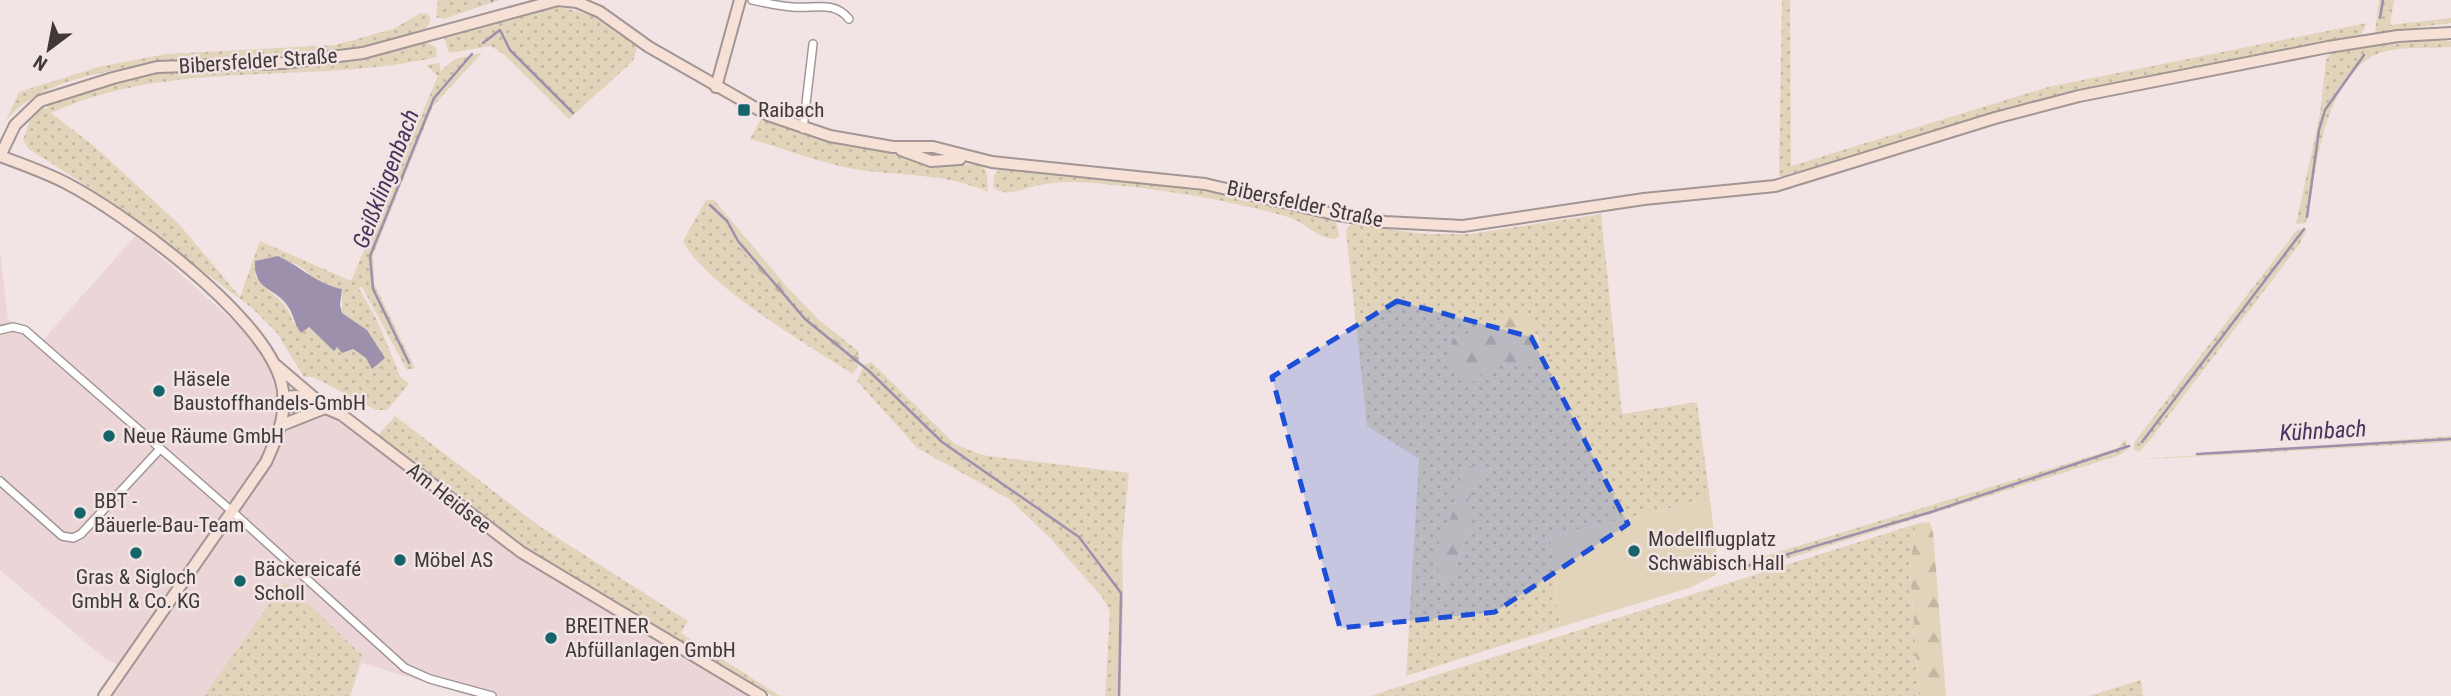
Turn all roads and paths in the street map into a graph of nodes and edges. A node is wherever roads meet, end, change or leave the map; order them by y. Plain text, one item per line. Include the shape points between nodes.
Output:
1 (740, 0) edge
2 (752, 0) edge
3 (849, 19) dead end
4 (2451, 33) edge
5 (813, 44) dead end
6 (716, 87) junction
7 (18, 122) junction
8 (803, 129) junction
9 (0, 132) edge
10 (0, 156) edge
11 (0, 330) edge
12 (273, 362) junction
13 (283, 401) junction
14 (322, 407) junction
15 (282, 425) junction
16 (160, 449) junction
17 (0, 481) edge
18 (231, 510) junction
19 (104, 696) edge
20 (492, 696) edge
21 (761, 696) edge

1 - 6 street
2 - 3 street via 794,8 830,5
4 - 8 street, Bibersfelder Straße via 2328,47 2066,99 1775,186 1682,194 1485,224 1385,222 1205,184 970,158 931,161 893,147
5 - 8 street
6 - 7 street, Bibersfelder Straße via 600,12 558,0 363,53 283,63 157,67 54,94
6 - 8 street, Bibersfelder Straße
7 - 9 street
7 - 10 street, Bibersfelder Straße
10 - 12 street via 65,183 146,235 236,313
11 - 16 street via 25,330
12 - 13 street
12 - 14 street
13 - 14 street, Am Heidsee via 297,396
13 - 15 street
14 - 15 street
14 - 21 street, Am Heidsee via 379,442 521,552
15 - 18 street via 266,462
16 - 17 street via 73,538 62,536
16 - 18 street
18 - 19 street
18 - 20 street via 405,668

